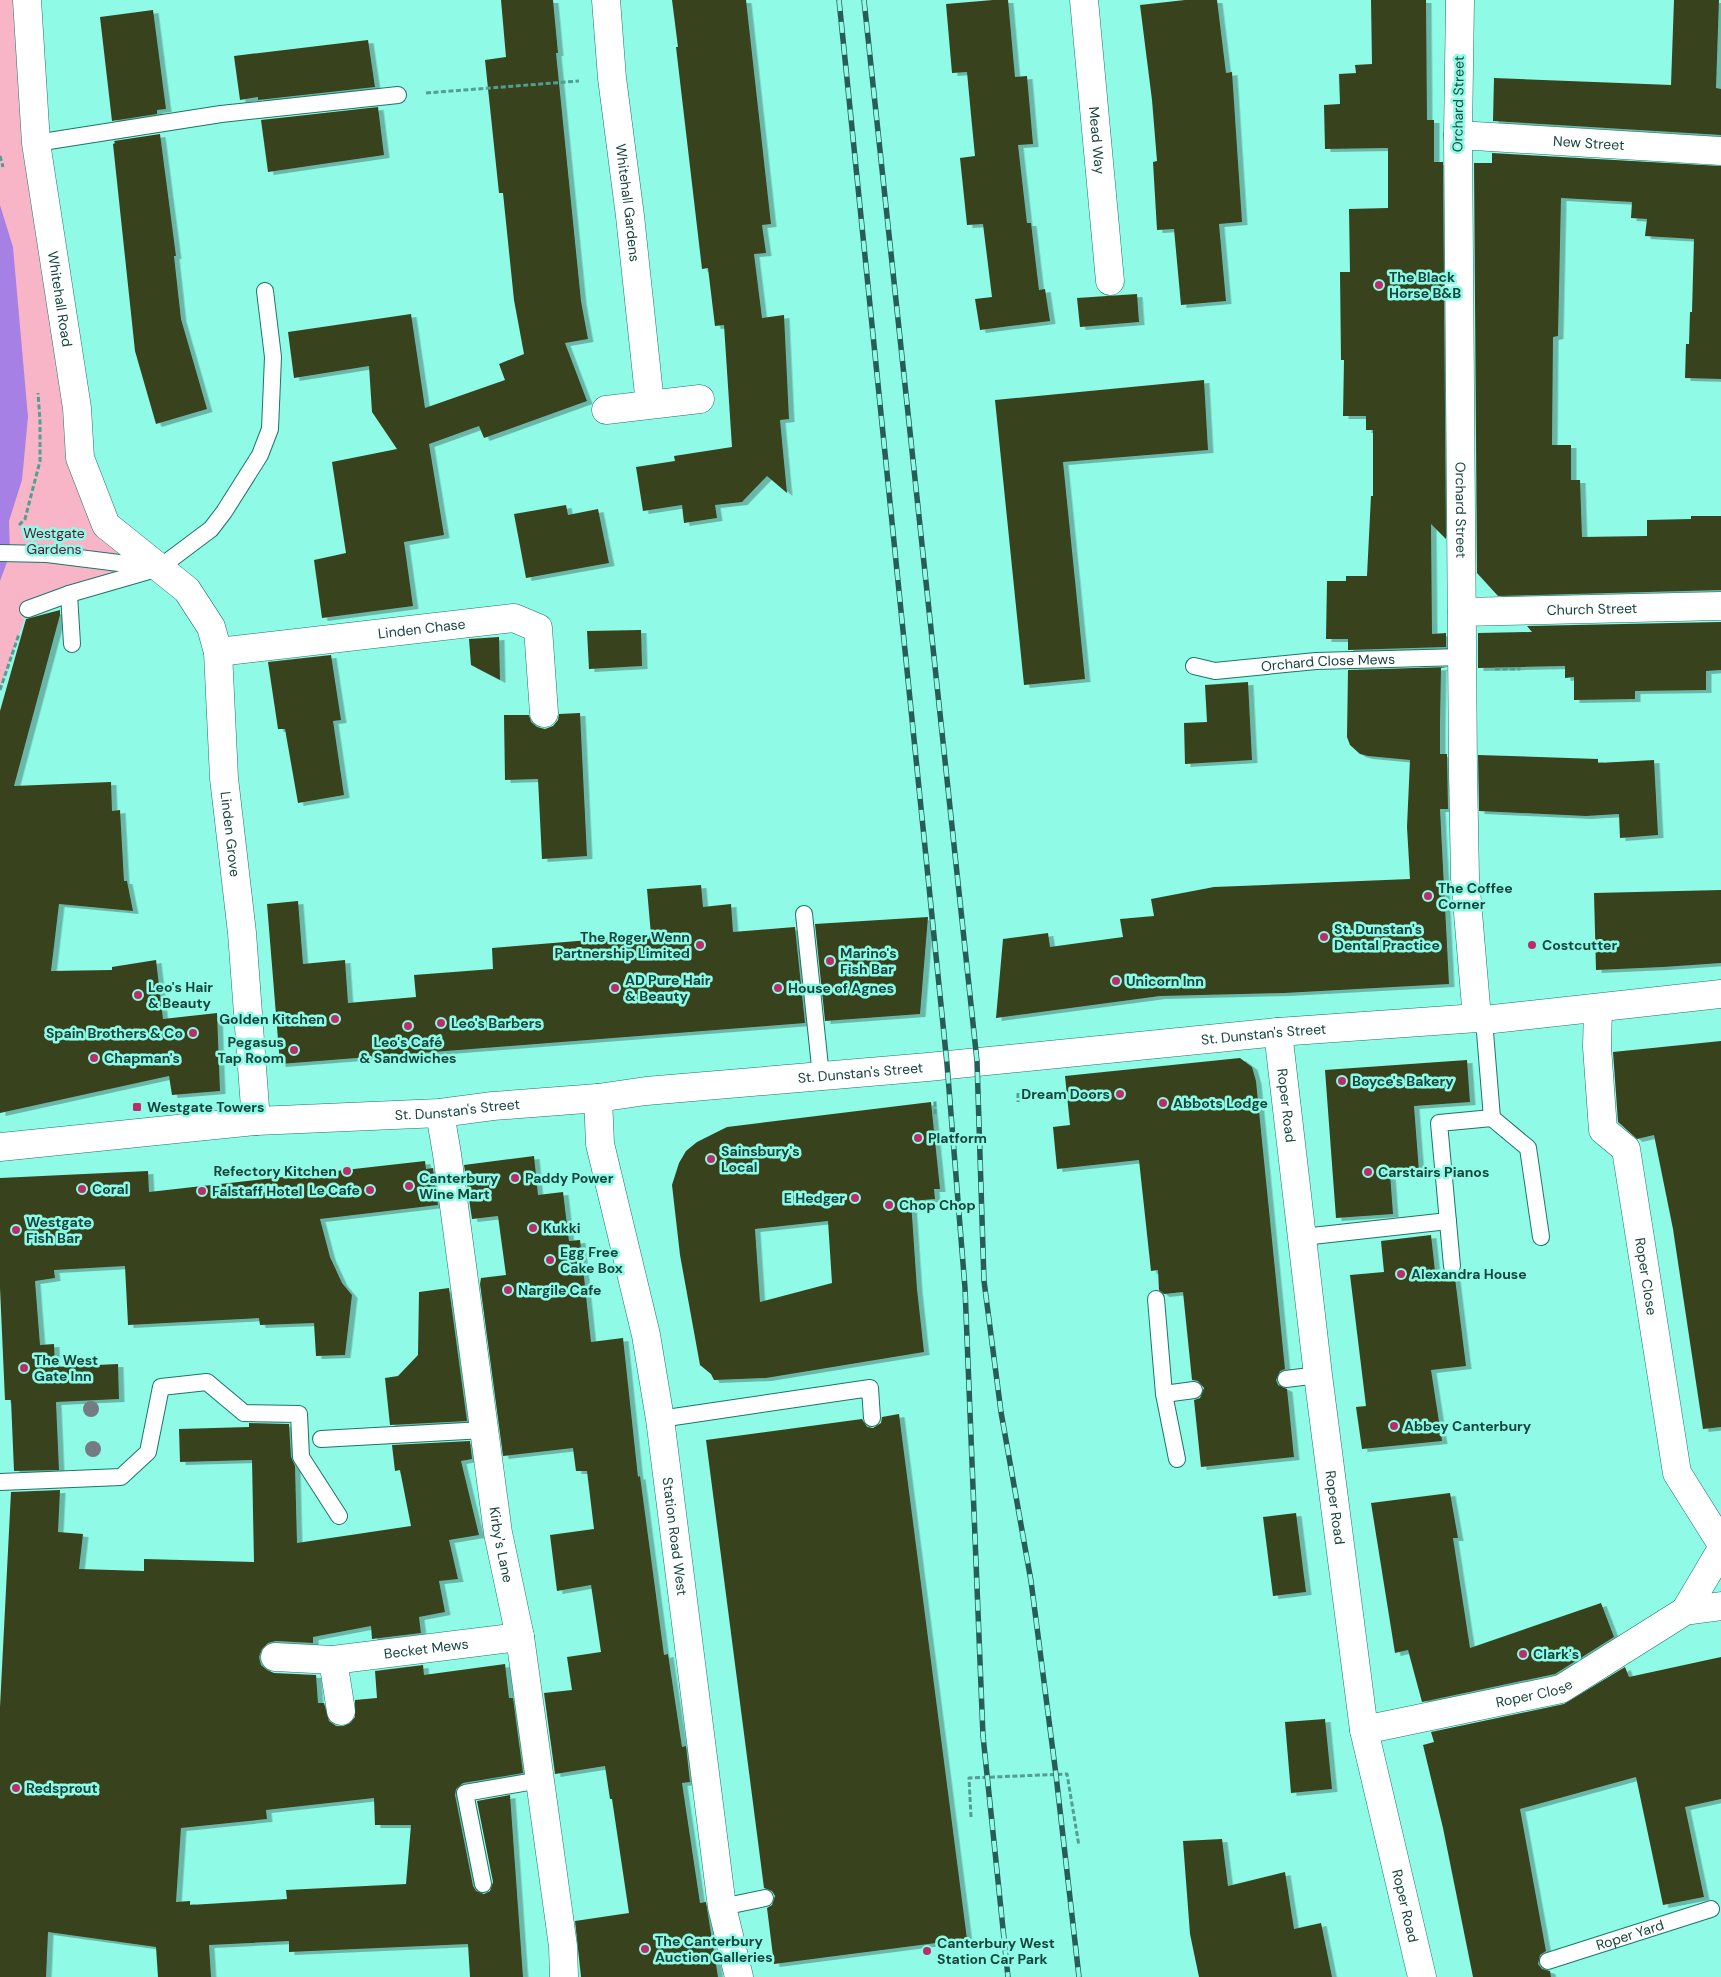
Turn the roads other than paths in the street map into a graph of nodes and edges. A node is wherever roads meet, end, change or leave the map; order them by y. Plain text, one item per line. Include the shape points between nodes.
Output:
1 (28, 0) edge
2 (606, 0) edge
3 (1084, 0) edge
4 (1460, 0) edge
5 (398, 95) road end
6 (1458, 135) junction
7 (36, 142) junction
8 (1721, 150) edge
9 (1110, 282) dead end
10 (265, 291) dead end
11 (700, 399) dead end
12 (650, 404) junction
13 (606, 410) dead end
14 (0, 553) edge
15 (159, 568) junction
16 (69, 594) junction
17 (1721, 606) edge
18 (28, 609) road end
19 (1462, 612) junction
20 (72, 644) dead end
21 (218, 652) junction
22 (1462, 657) junction
23 (1194, 666) dead end
24 (544, 713) dead end
25 (804, 914) dead end
26 (1721, 994) edge
27 (1598, 1008) junction
28 (1481, 1019) junction
29 (1278, 1032) junction
30 (821, 1076) junction
31 (598, 1098) junction
32 (440, 1113) junction
33 (1492, 1118) junction
34 (256, 1121) junction
35 (0, 1147) edge
36 (1448, 1221) junction
37 (1302, 1237) junction
38 (1541, 1237) dead end
39 (1452, 1266) dead end
40 (1156, 1299) dead end
41 (1318, 1375) junction
42 (1286, 1379) dead end
43 (1194, 1390) dead end
44 (1164, 1394) junction
45 (872, 1418) dead end
46 (660, 1419) junction
47 (484, 1430) junction
48 (321, 1439) dead end
49 (1177, 1459) dead end
50 (0, 1482) edge
51 (339, 1516) dead end
52 (1721, 1543) edge
53 (1721, 1550) edge
54 (1721, 1606) edge
55 (1685, 1611) junction
56 (520, 1637) junction
57 (275, 1657) dead end
58 (333, 1660) junction
59 (341, 1711) dead end
60 (1364, 1730) junction
61 (540, 1780) junction
62 (483, 1884) dead end
63 (765, 1898) dead end
64 (722, 1907) junction
65 (1711, 1909) dead end
66 (1548, 1961) dead end
67 (564, 1977) edge
68 (739, 1977) edge
69 (1422, 1977) edge

1 - 7 street, Whitehall Road
2 - 12 street, Whitehall Gardens
3 - 9 street, Mead Way
4 - 6 street, Orchard Street
5 - 7 lane via 221,114
6 - 8 street, New Street
6 - 19 street, Orchard Street
7 - 15 street, Whitehall Road via 77,408 80,458 106,525
10 - 15 lane via 273,357 272,398 270,429 260,456 211,529
11 - 12 street
12 - 13 street
14 - 15 lane via 47,554
15 - 16 lane
15 - 21 street, Linden Grove via 187,590 211,627
16 - 18 lane
16 - 20 lane
17 - 19 street, Church Street
19 - 22 street, Orchard Street
21 - 24 street, Linden Chase via 514,618 538,628
21 - 34 street, Linden Grove via 224,778 242,933
22 - 23 lane, Orchard Close Mews via 1316,661 1214,671
22 - 28 street, Orchard Street via 1465,878
25 - 30 lane
26 - 27 street, St. Dunstan's Street
27 - 28 street, St. Dunstan's Street
27 - 52 street, Roper Close via 1597,1047 1603,1130 1626,1149 1677,1473
28 - 29 street, St. Dunstan's Street
28 - 33 lane
29 - 30 street, St. Dunstan's Street
29 - 37 street, Roper Road
30 - 31 street, St. Dunstan's Street
31 - 32 street, St. Dunstan's Street
31 - 46 street, Station Road West via 600,1144 646,1335
32 - 34 street, St. Dunstan's Street
32 - 47 street, Kirby's Lane
33 - 36 lane via 1439,1123
33 - 38 lane via 1528,1148
34 - 35 street, St. Dunstan's Street
36 - 37 lane
36 - 39 lane
37 - 41 street, Roper Road
40 - 44 lane
41 - 42 lane
41 - 60 street, Roper Road
43 - 44 lane
44 - 49 lane
45 - 46 lane via 870,1388
46 - 64 street, Station Road West
47 - 48 lane
47 - 56 street, Kirby's Lane via 498,1533
50 - 51 lane via 121,1477 148,1452 161,1387 207,1382 244,1412 299,1414 301,1457
53 - 55 street, Roper Close
54 - 55 street, Roper Close
55 - 60 street, Roper Close via 1561,1689
56 - 58 street, Becket Mews
56 - 61 street, Kirby's Lane
57 - 58 street, Becket Mews
58 - 59 street
60 - 69 street, Roper Road
61 - 62 lane via 465,1793
61 - 67 street, Kirby's Lane via 563,1946
63 - 64 lane
64 - 68 street, Station Road West
65 - 66 lane, Roper Yard

